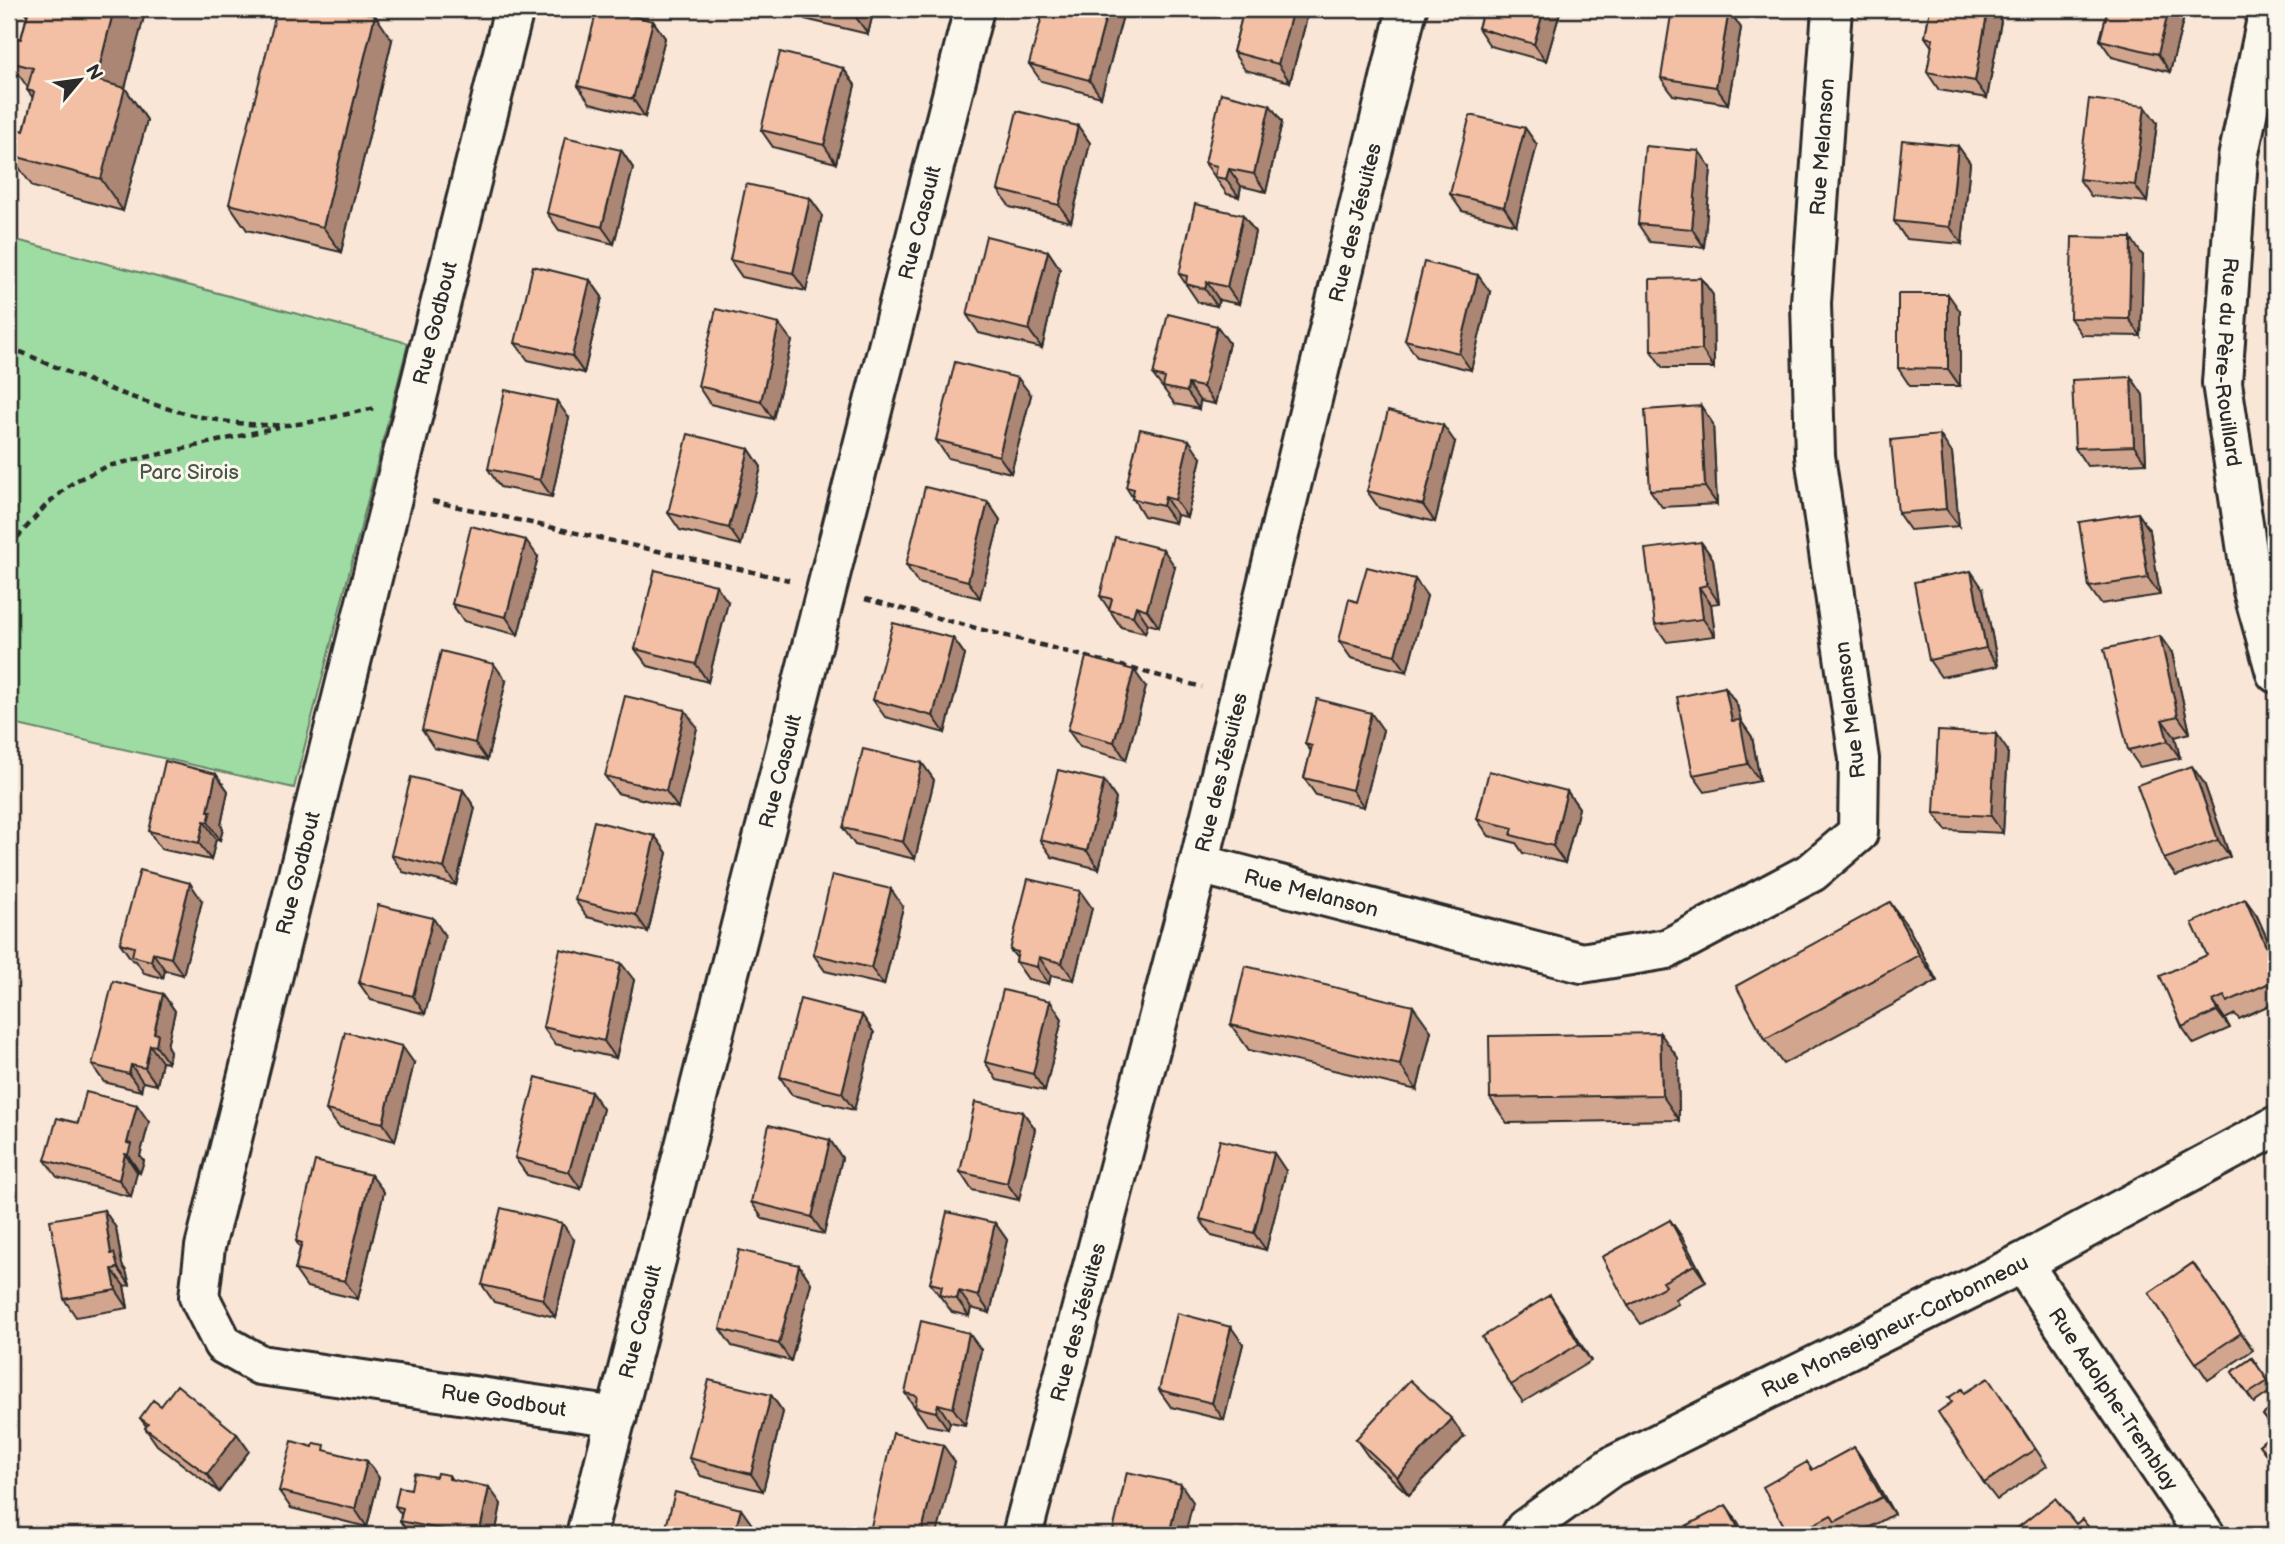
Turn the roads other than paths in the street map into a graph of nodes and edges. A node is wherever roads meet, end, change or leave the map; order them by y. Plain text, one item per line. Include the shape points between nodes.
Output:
1 (513, 9) edge
2 (974, 9) edge
3 (1407, 9) edge
4 (1832, 9) edge
5 (2269, 9) edge
6 (2276, 673) edge
7 (1199, 864) junction
8 (2276, 1126) edge
9 (2022, 1263) junction
10 (617, 1417) junction
11 (586, 1535) edge
12 (1022, 1535) edge
13 (1521, 1535) edge
14 (2204, 1535) edge

1 - 10 street, Rue Godbout via 205,1247 199,1297 223,1343 260,1365
2 - 10 street, Rue Casault
3 - 7 street, Rue des Jésuites
4 - 7 street, Rue Melanson via 1811,303 1815,456 1859,759 1858,833 1812,872 1667,949 1582,962
5 - 6 street, Rue du Père-Rouillard via 2238,158 2222,383 2253,590
7 - 12 street, Rue des Jésuites
8 - 9 street, Rue Monseigneur-Carbonneau
9 - 13 street, Rue Monseigneur-Carbonneau via 1611,1467
9 - 14 street, Rue Adolphe-Tremblay
10 - 11 street, Rue Casault

